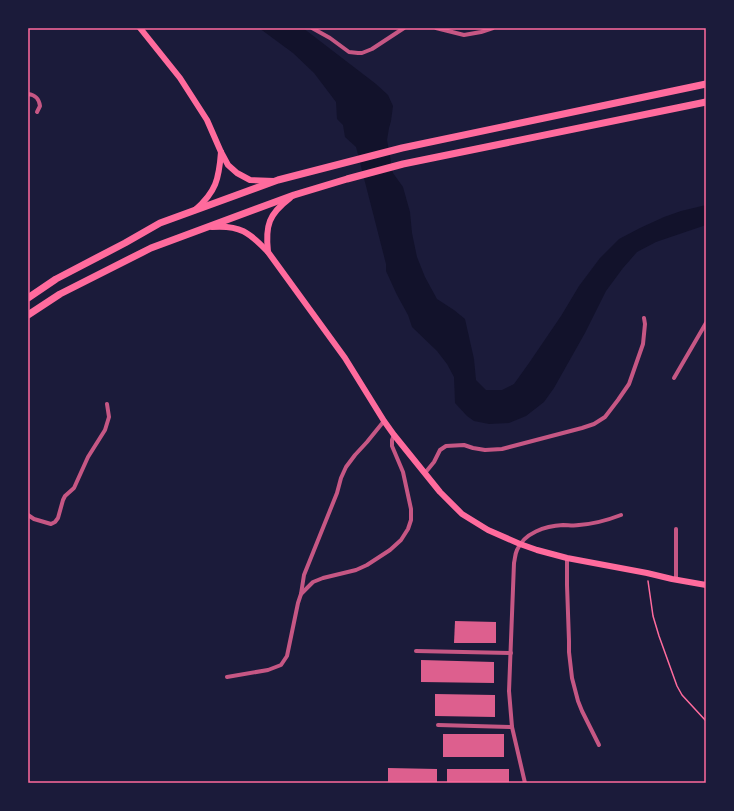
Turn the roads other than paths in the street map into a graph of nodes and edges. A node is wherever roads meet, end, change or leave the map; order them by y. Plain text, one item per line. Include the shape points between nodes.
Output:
1 (140, 28) edge
2 (312, 28) edge
3 (404, 28) edge
4 (436, 28) edge
5 (493, 28) edge
6 (706, 84) edge
7 (28, 94) edge
8 (706, 102) edge
9 (37, 112) dead end
10 (220, 152) junction
11 (278, 180) junction
12 (294, 195) junction
13 (193, 211) junction
14 (204, 228) junction
15 (268, 252) junction
16 (28, 298) edge
17 (28, 315) edge
18 (644, 318) dead end
19 (706, 323) edge
20 (674, 378) dead end
21 (108, 404) dead end
22 (384, 421) junction
23 (394, 434) junction
24 (425, 473) junction
25 (28, 515) edge
26 (621, 515) dead end
27 (676, 529) dead end
28 (520, 544) junction
29 (567, 558) junction
30 (676, 580) junction
31 (706, 585) edge
32 (301, 594) junction
33 (416, 651) dead end
34 (511, 653) junction
35 (227, 677) dead end
36 (438, 725) dead end
37 (512, 727) junction
38 (599, 745) dead end
39 (525, 783) edge

1 - 10 main road via 180,78 208,120
2 - 3 street via 349,52 358,54 372,49
4 - 5 street via 464,35
6 - 11 main road via 402,148
7 - 9 street via 38,99 40,106
8 - 12 main road via 403,164
10 - 11 main road via 228,165 250,180
10 - 13 main road via 217,181 211,194
11 - 13 main road
12 - 14 main road
12 - 15 main road via 273,215 267,238
13 - 16 main road via 160,223 56,279
14 - 15 main road via 221,226 245,231
14 - 17 main road via 151,248 60,294
15 - 22 main road via 345,358
18 - 24 street via 642,344 629,384 605,417 582,428 502,449 446,446 440,450
19 - 20 street
21 - 25 street via 105,430 88,457 74,488 65,496 58,518 51,524
22 - 23 main road
22 - 32 street via 346,467 304,575
23 - 24 main road
23 - 32 street via 392,446 403,472 411,509 408,529 390,550 367,565 313,582
24 - 28 main road via 462,514 488,530
26 - 28 street via 583,525 540,529
27 - 30 street
28 - 29 main road
28 - 34 street via 514,562
29 - 30 main road
29 - 38 street via 572,678 582,711
30 - 31 main road
32 - 35 street via 287,656 281,665 268,670
33 - 34 street
34 - 37 street
36 - 37 street
37 - 39 street

